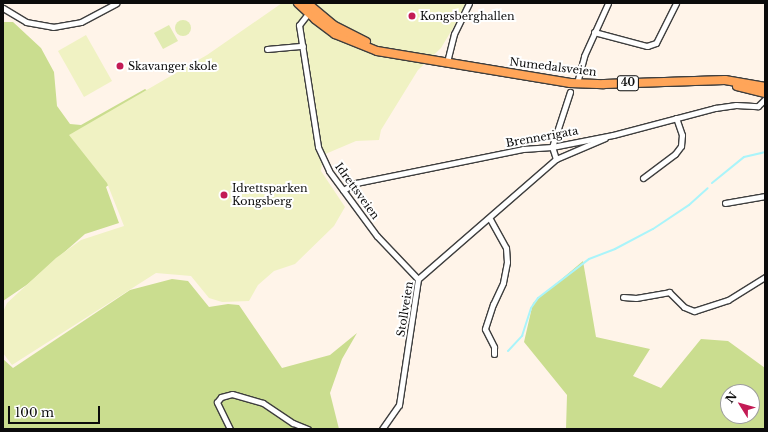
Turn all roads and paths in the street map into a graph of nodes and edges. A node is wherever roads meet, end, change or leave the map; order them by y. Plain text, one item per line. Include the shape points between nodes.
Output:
1 (116, 3) edge
2 (298, 3) edge
3 (469, 3) edge
4 (608, 3) edge
5 (676, 3) edge
6 (3, 8) edge
7 (309, 8) edge
8 (594, 32) junction
9 (303, 46) junction
10 (267, 49) dead end
11 (447, 62) junction
12 (713, 80) junction
13 (577, 83) junction
14 (765, 87) edge
15 (570, 92) dead end
16 (765, 93) edge
17 (765, 99) edge
18 (676, 118) junction
19 (613, 135) junction
20 (552, 148) junction
21 (556, 159) junction
22 (643, 178) dead end
23 (343, 190) junction
24 (765, 196) edge
25 (724, 203) dead end
26 (490, 219) junction
27 (765, 277) edge
28 (418, 279) junction
29 (623, 297) dead end
30 (494, 354) dead end
31 (230, 429) edge
32 (308, 429) edge
33 (382, 429) edge

1 - 6 street via 82,22 53,27 26,22
2 - 7 main road, Numedalsveien / 40
3 - 11 street via 454,34
4 - 8 street
5 - 8 street via 656,43 647,46
7 - 9 street, Idrettsveien via 300,22
7 - 11 main road, Numedalsveien / 40 via 341,31 393,52
8 - 13 street
9 - 10 street
9 - 23 street, Idrettsveien via 315,138 328,171
11 - 13 main road, Numedalsveien / 40
12 - 13 main road, Numedalsveien / 40
12 - 14 main road, Numedalsveien / 40 via 736,81
12 - 16 main road, Numedalsveien / 40
15 - 20 street
17 - 18 street, Brennerigata via 758,106 727,106
18 - 19 street, Brennerigata
18 - 22 street via 682,135 681,146 675,154
19 - 20 street, Brennerigata
19 - 21 street, Stollveien
20 - 21 street
20 - 23 street, Brennerigata via 523,149 356,182
21 - 26 street, Stollveien
23 - 28 street, Idrettsveien via 377,236
24 - 25 street
26 - 28 street, Stollveien
26 - 30 street via 506,248 507,262 503,284 492,304 485,329 494,347
27 - 29 street via 735,297 712,307 694,311 684,308 669,292 636,298
28 - 33 street, Stollveien via 399,405
31 - 32 street via 217,402 221,397 232,394 263,403

